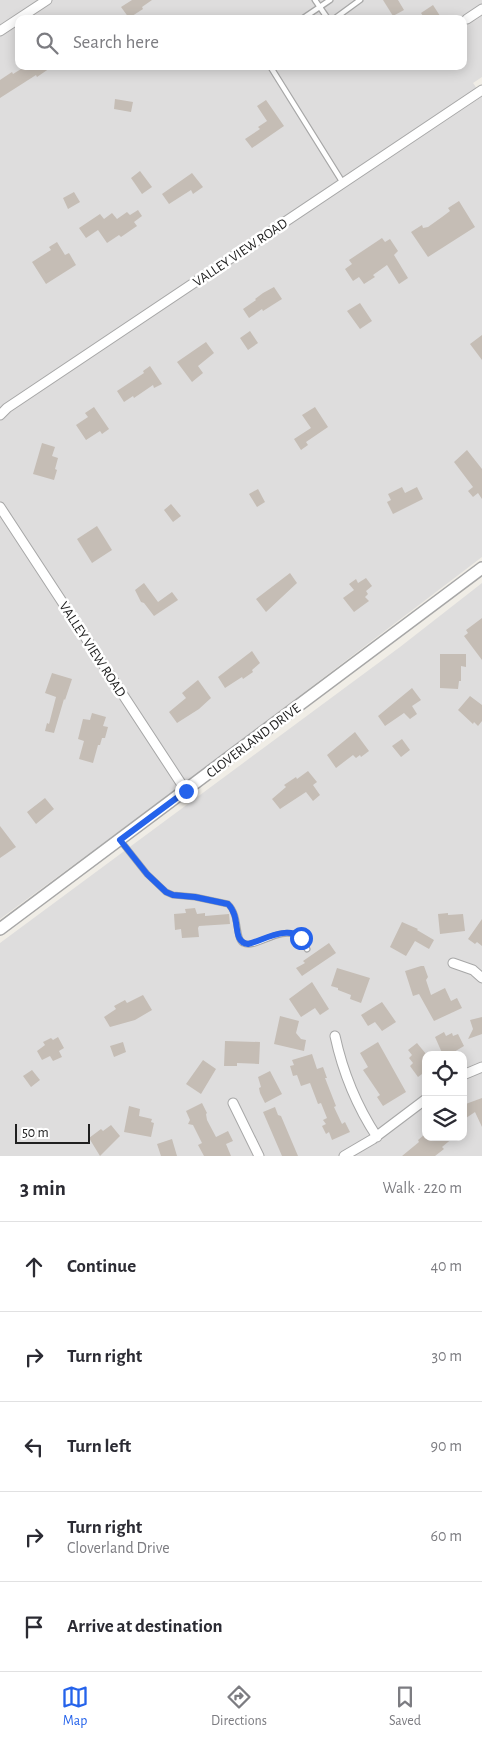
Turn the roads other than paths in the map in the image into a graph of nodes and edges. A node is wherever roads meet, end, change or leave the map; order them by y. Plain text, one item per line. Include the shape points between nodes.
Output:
1 (47, 0) edge
2 (315, 0) edge
3 (330, 0) edge
4 (360, 0) edge
5 (320, 7) junction
6 (482, 9) edge
7 (24, 15) edge
8 (308, 15) edge
9 (325, 15) edge
10 (339, 15) edge
11 (467, 19) dead end
12 (15, 21) edge
13 (0, 31) edge
14 (272, 70) edge
15 (482, 90) edge
16 (343, 183) junction
17 (0, 415) edge
18 (0, 507) edge
19 (482, 568) edge
20 (186, 791) junction
21 (120, 840) junction
22 (0, 929) edge
23 (307, 949) dead end
24 (453, 963) dead end
25 (482, 978) edge
26 (335, 1036) dead end
27 (482, 1067) edge
28 (467, 1073) edge
29 (422, 1102) edge
30 (233, 1103) dead end
31 (377, 1137) junction
32 (259, 1156) edge
33 (344, 1156) edge

1 - 7 street
2 - 5 lane
3 - 5 lane
4 - 10 lane
5 - 8 lane
5 - 9 lane
6 - 11 street
12 - 13 street
14 - 16 lane
15 - 16 street, VALLEY VIEW ROAD
16 - 17 street, VALLEY VIEW ROAD
18 - 20 street, VALLEY VIEW ROAD
19 - 20 street, CLOVERLAND DRIVE
20 - 21 street, CLOVERLAND DRIVE
21 - 22 street, CLOVERLAND DRIVE
21 - 23 lane via 166,892 228,904 236,914 238,938 242,943 290,933 299,936
24 - 25 street via 472,970
26 - 31 street via 350,1087 360,1111
27 - 28 street
29 - 31 street
30 - 32 street
31 - 33 street

